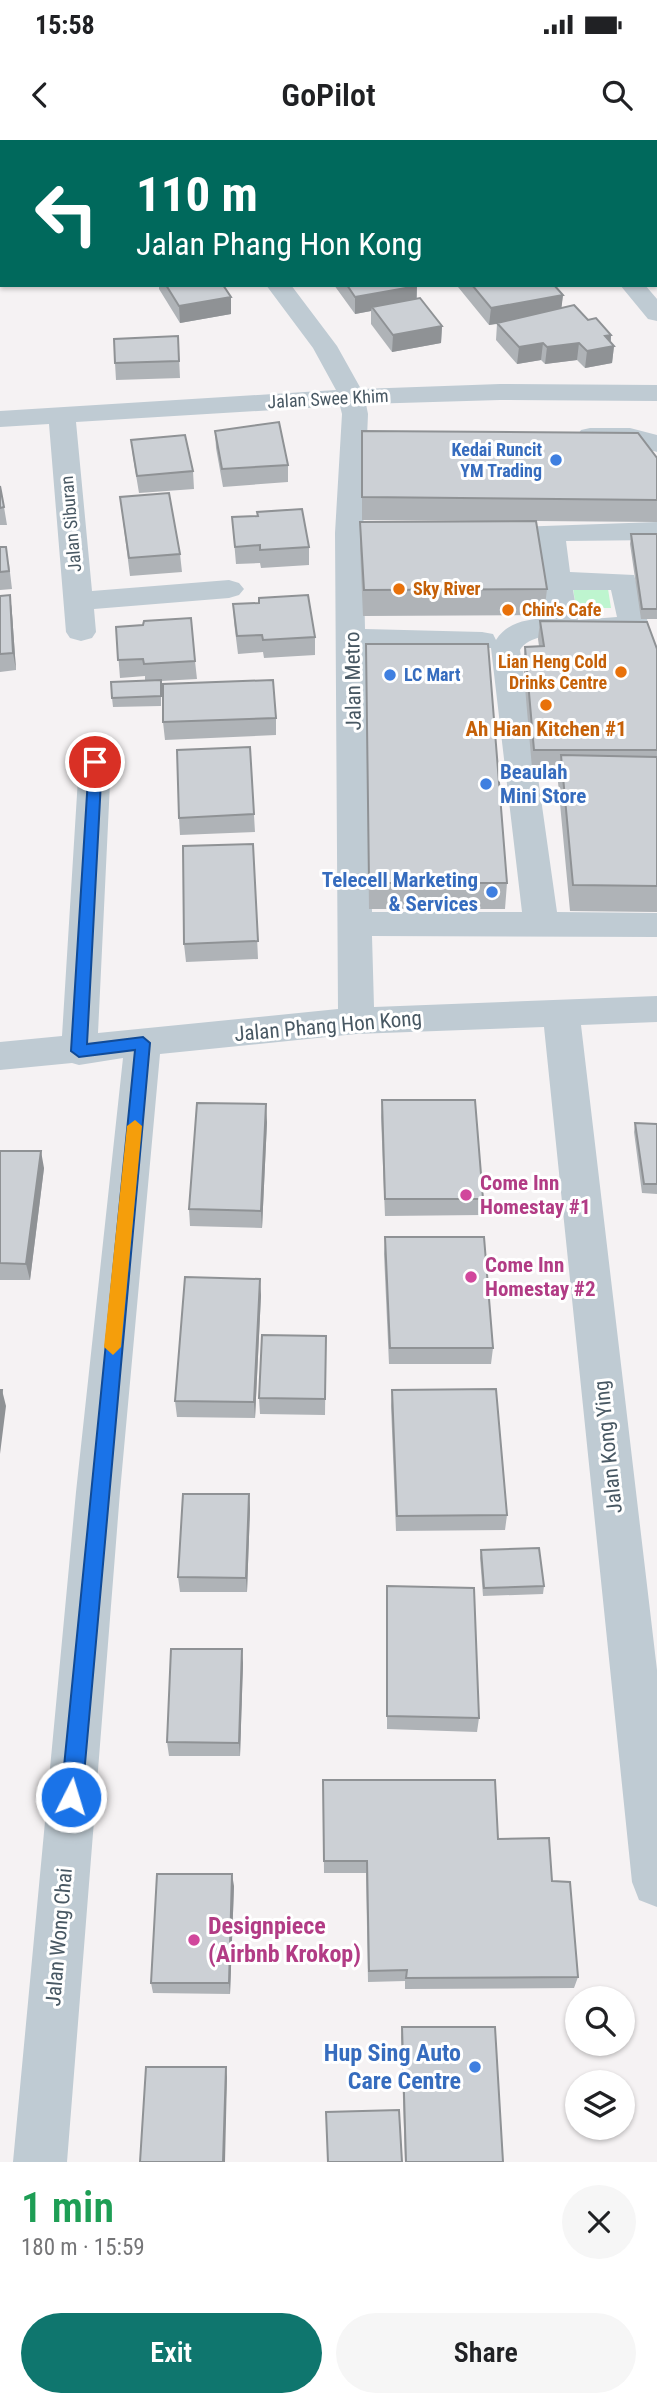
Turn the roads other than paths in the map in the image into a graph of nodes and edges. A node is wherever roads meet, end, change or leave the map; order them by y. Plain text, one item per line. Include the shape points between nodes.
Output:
1 (279, 287) edge
2 (634, 287) edge
3 (657, 314) edge
4 (657, 393) edge
5 (352, 397) junction
6 (62, 416) junction
7 (0, 419) edge
8 (561, 437) edge
9 (657, 444) edge
10 (657, 531) edge
11 (497, 533) edge
12 (550, 533) junction
13 (558, 581) junction
14 (229, 589) dead end
15 (78, 601) junction
16 (564, 627) junction
17 (81, 632) dead end
18 (352, 638) junction
19 (482, 641) edge
20 (95, 762) dead end
21 (356, 924) junction
22 (541, 924) junction
23 (657, 925) edge
24 (657, 1009) edge
25 (561, 1013) junction
26 (356, 1021) junction
27 (143, 1043) junction
28 (79, 1051) junction
29 (0, 1056) edge
30 (657, 1882) edge
31 (40, 2162) edge

1 - 5 street via 341,371
2 - 3 street
4 - 5 street, Jalan Swee Khim
5 - 6 street, Jalan Swee Khim
5 - 18 street, Jalan Metro via 367,439
6 - 7 street, Jalan Swee Khim
6 - 15 street, Jalan Siburan
8 - 9 street via 630,436
10 - 12 street
11 - 12 street
12 - 13 street
13 - 16 street
13 - 16 street via 624,581 634,626
14 - 15 street
15 - 17 street, Jalan Siburan
16 - 22 street via 533,628 514,635 505,650
18 - 19 street
18 - 21 street, Jalan Metro
20 - 28 street
21 - 22 street
21 - 26 street, Jalan Metro
22 - 23 street
24 - 25 street, Jalan Phang Hon Kong
25 - 26 street, Jalan Phang Hon Kong
25 - 30 street, Jalan Kong Ying
26 - 27 street, Jalan Phang Hon Kong
27 - 28 street, Jalan Phang Hon Kong
27 - 31 street, Jalan Wong Chai via 98,1492
28 - 29 street, Jalan Phang Hon Kong

